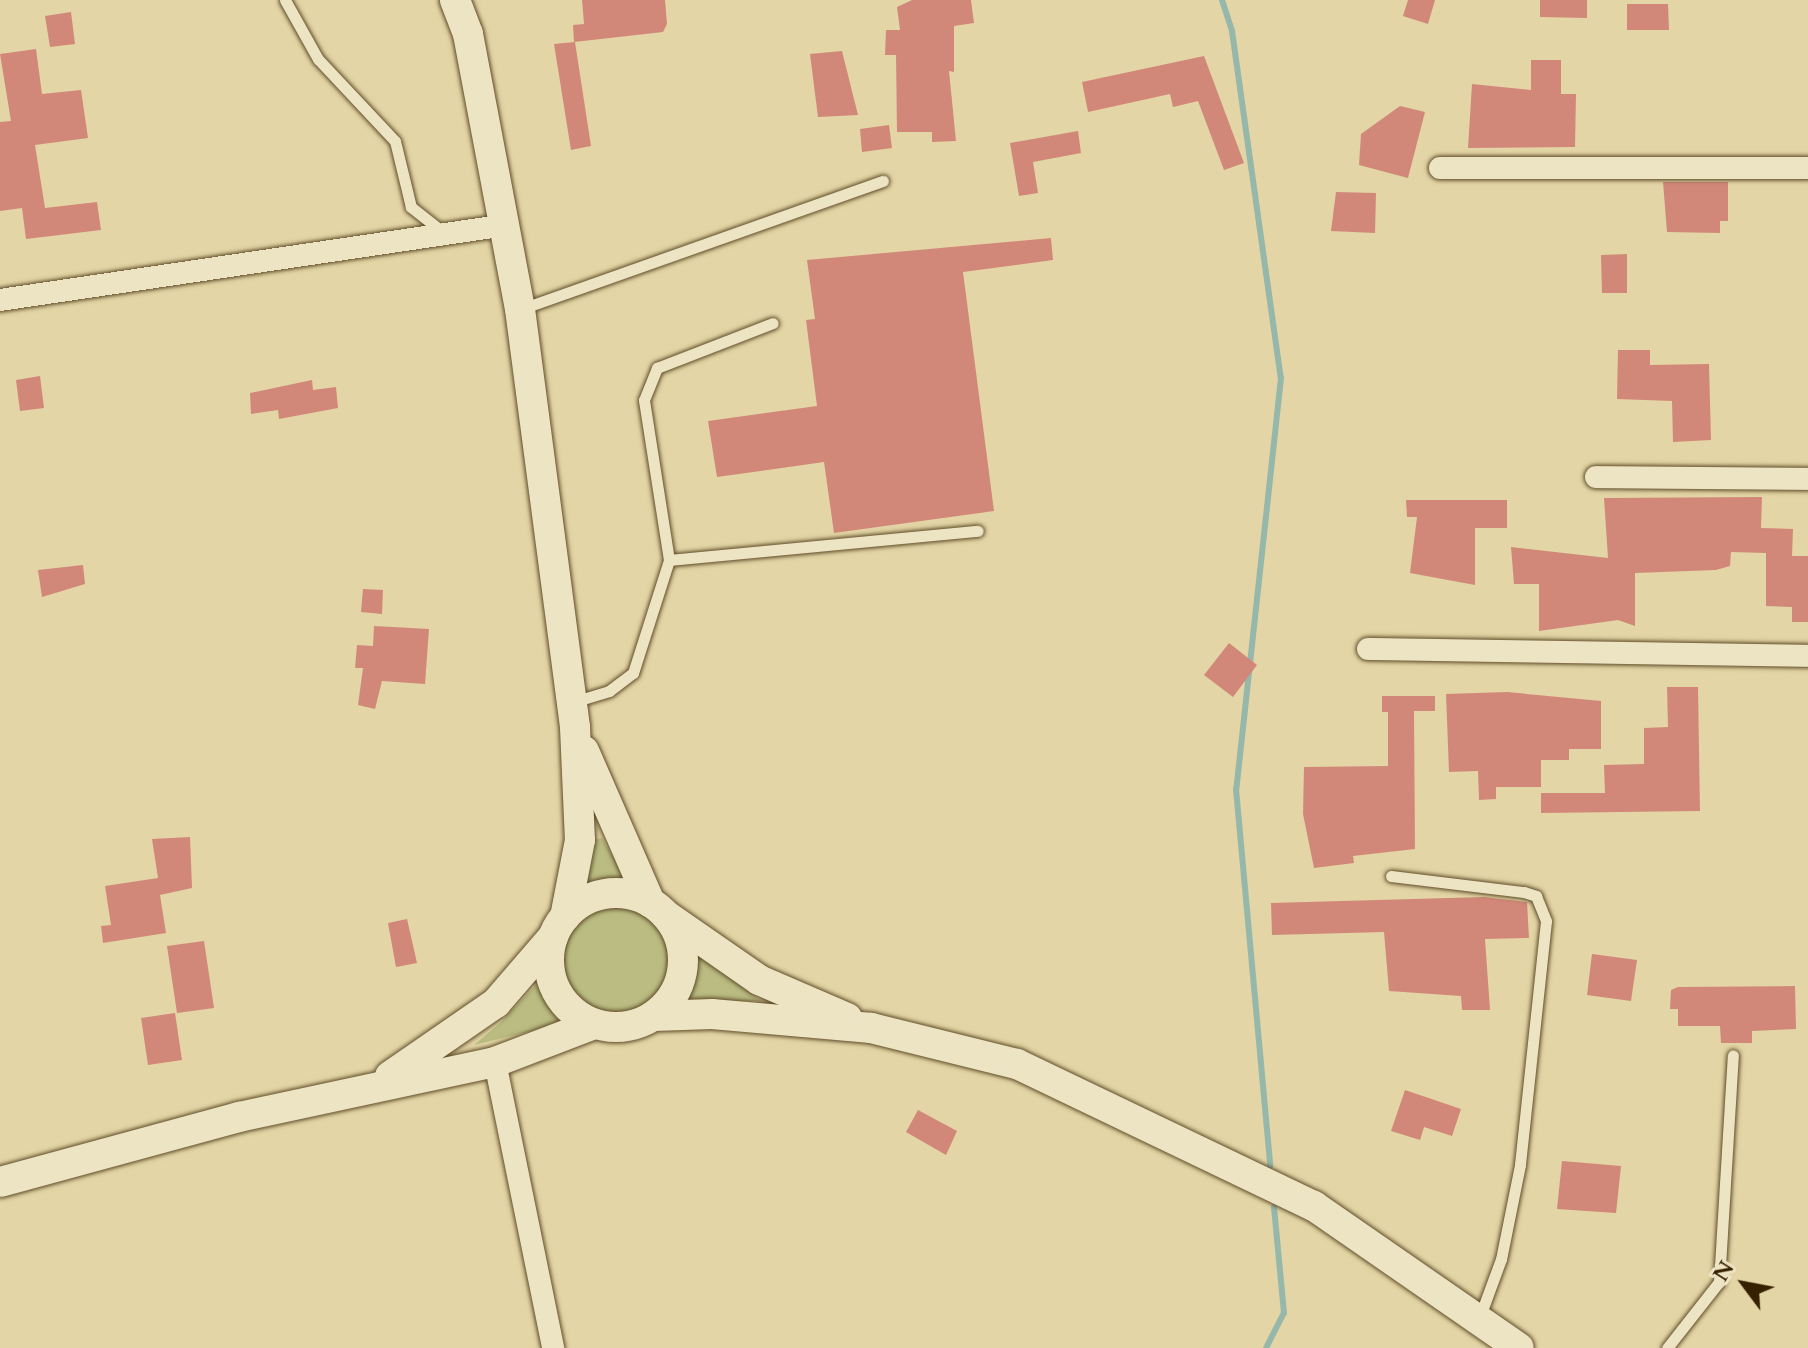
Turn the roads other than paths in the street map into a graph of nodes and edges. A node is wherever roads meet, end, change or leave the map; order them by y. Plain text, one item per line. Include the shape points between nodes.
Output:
1 (285, 0) edge
2 (455, 0) edge
3 (1440, 168) dead end
4 (1808, 168) edge
5 (883, 181) dead end
6 (506, 225) junction
7 (445, 234) junction
8 (0, 300) edge
9 (520, 309) junction
10 (773, 323) dead end
11 (1596, 477) dead end
12 (1808, 479) edge
13 (978, 531) dead end
14 (669, 560) junction
15 (1368, 649) dead end
16 (1808, 656) edge
17 (573, 714) junction
18 (1391, 876) dead end
19 (658, 909) junction
20 (559, 927) junction
21 (654, 1016) junction
22 (471, 1023) junction
23 (594, 1024) junction
24 (871, 1028) junction
25 (1733, 1055) dead end
26 (495, 1062) junction
27 (374, 1085) junction
28 (0, 1182) edge
29 (1480, 1316) junction
30 (553, 1348) edge
31 (1519, 1348) edge
32 (1667, 1348) edge

1 - 7 lane via 318,59 395,141 411,207
2 - 6 main road
3 - 4 street
5 - 9 lane
6 - 7 street
6 - 9 main road
7 - 8 street
9 - 17 main road
10 - 14 lane via 657,368 644,400
11 - 12 street
13 - 14 lane
14 - 17 lane via 633,673
15 - 16 street
17 - 19 main road
17 - 20 main road via 580,840
18 - 29 lane via 1524,892 1536,896 1546,921 1520,1165 1501,1259
19 - 20 main road via 605,894
19 - 21 main road via 679,936 682,969 670,1000
19 - 24 main road via 759,980
20 - 22 main road via 496,1003
20 - 23 main road via 551,980 575,1014
21 - 23 main road via 635,1025
21 - 24 main road via 712,1014
22 - 26 main road via 469,1049
22 - 27 main road
23 - 26 main road
24 - 29 main road via 1031,1071 1314,1206
25 - 32 lane via 1719,1282
26 - 27 main road
26 - 30 street
27 - 28 main road
29 - 31 main road

